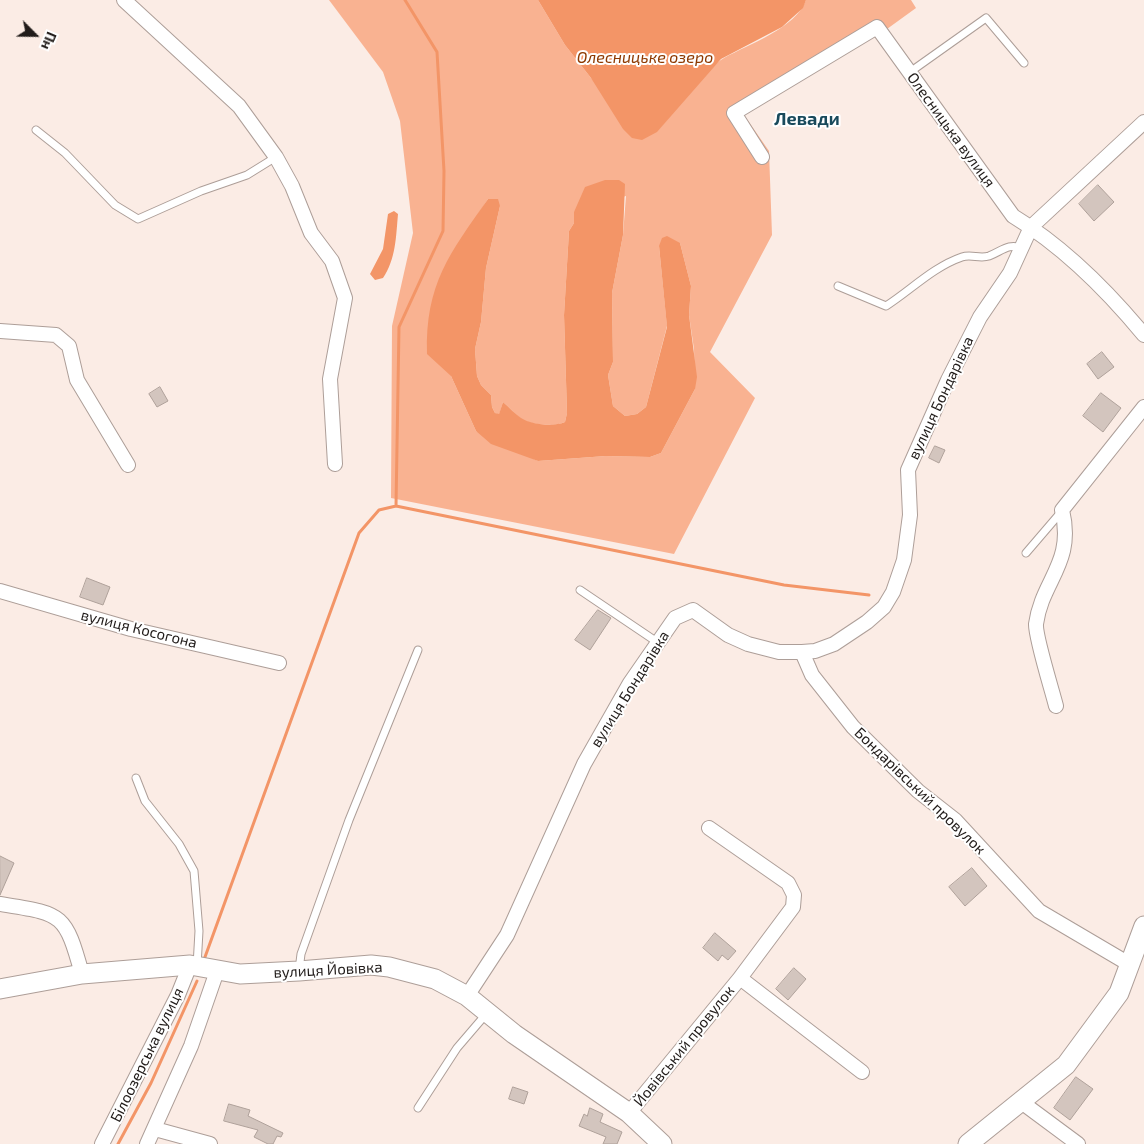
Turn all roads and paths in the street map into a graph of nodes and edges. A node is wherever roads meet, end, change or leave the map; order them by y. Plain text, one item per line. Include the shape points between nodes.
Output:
1 (124, 0) edge
2 (1024, 63) dead end
3 (910, 72) junction
4 (1144, 122) edge
5 (36, 130) dead end
6 (276, 157) junction
7 (762, 157) dead end
8 (1031, 227) junction
9 (1022, 248) junction
10 (838, 286) dead end
11 (0, 331) edge
12 (1144, 336) edge
13 (1144, 407) edge
14 (335, 464) dead end
15 (128, 465) dead end
16 (1062, 510) junction
17 (1026, 553) dead end
18 (0, 590) edge
19 (580, 590) dead end
20 (657, 642) junction
21 (418, 650) dead end
22 (802, 652) junction
23 (279, 663) dead end
24 (1056, 706) dead end
25 (136, 778) dead end
26 (709, 828) dead end
27 (0, 904) edge
28 (1144, 926) edge
29 (1129, 964) junction
30 (193, 966) junction
31 (217, 971) junction
32 (299, 972) junction
33 (82, 974) junction
34 (740, 978) junction
35 (0, 989) edge
36 (467, 996) junction
37 (488, 1012) junction
38 (862, 1072) dead end
39 (1020, 1101) junction
40 (418, 1108) dead end
41 (629, 1113) junction
42 (155, 1129) junction
43 (102, 1144) edge
44 (147, 1144) edge
45 (210, 1144) edge
46 (662, 1144) edge
47 (968, 1144) edge
48 (1078, 1144) edge

1 - 6 street via 239,106
2 - 3 lane via 986,18
3 - 7 street, Олесницька вулиця via 877,27 734,113
3 - 8 street, Олесницька вулиця via 1013,216
4 - 8 street, вулиця Бондарівка
5 - 6 lane via 66,153 115,205 138,219 247,175
6 - 14 street via 311,233 332,261 345,298 330,379
8 - 9 street, вулиця Бондарівка
8 - 12 street, Олесницька вулиця via 1083,268
9 - 10 lane via 1010,246 988,257 964,256 932,272 886,306
9 - 22 street, вулиця Бондарівка via 980,317 908,470 910,515 904,560 893,592 884,607 867,622 834,644
11 - 15 street via 56,335 69,346 76,380
13 - 16 street
16 - 17 lane
16 - 24 street via 1066,528 1065,548 1036,626
18 - 23 street, вулиця Косогона via 131,629
19 - 20 lane
20 - 22 street, вулиця Бондарівка via 675,618 693,610 728,635 748,644 779,652
20 - 36 street, вулиця Бондарівка via 584,764 506,935
21 - 32 lane via 349,820 301,954
22 - 29 street, Бондарівський провулок via 812,675 853,728 918,791 955,820 1039,911
25 - 30 lane via 145,801 179,844 194,871 199,931
26 - 34 street, Йовівський провулок via 788,883 794,895 792,907
27 - 33 street via 46,911 62,922 73,941
28 - 29 street
29 - 39 street via 1118,993 1066,1065
30 - 31 street, вулиця Йовівка
30 - 33 street, вулиця Йовівка
30 - 43 street, Білоозерська вулиця
31 - 32 street, вулиця Йовівка via 240,974
31 - 42 street, Білоозерська вулиця via 191,1046
32 - 36 street, вулиця Йовівка via 371,965 389,967 435,980
33 - 35 street, вулиця Йовівка
34 - 38 street, Йовівський провулок
34 - 41 street, Йовівський провулок
36 - 37 street, вулиця Йовівка
37 - 40 lane via 457,1048
37 - 41 street, вулиця Йовівка via 514,1034
39 - 47 street
39 - 48 street
41 - 46 street, вулиця Йовівка
42 - 44 street, Білоозерська вулиця
42 - 45 street

